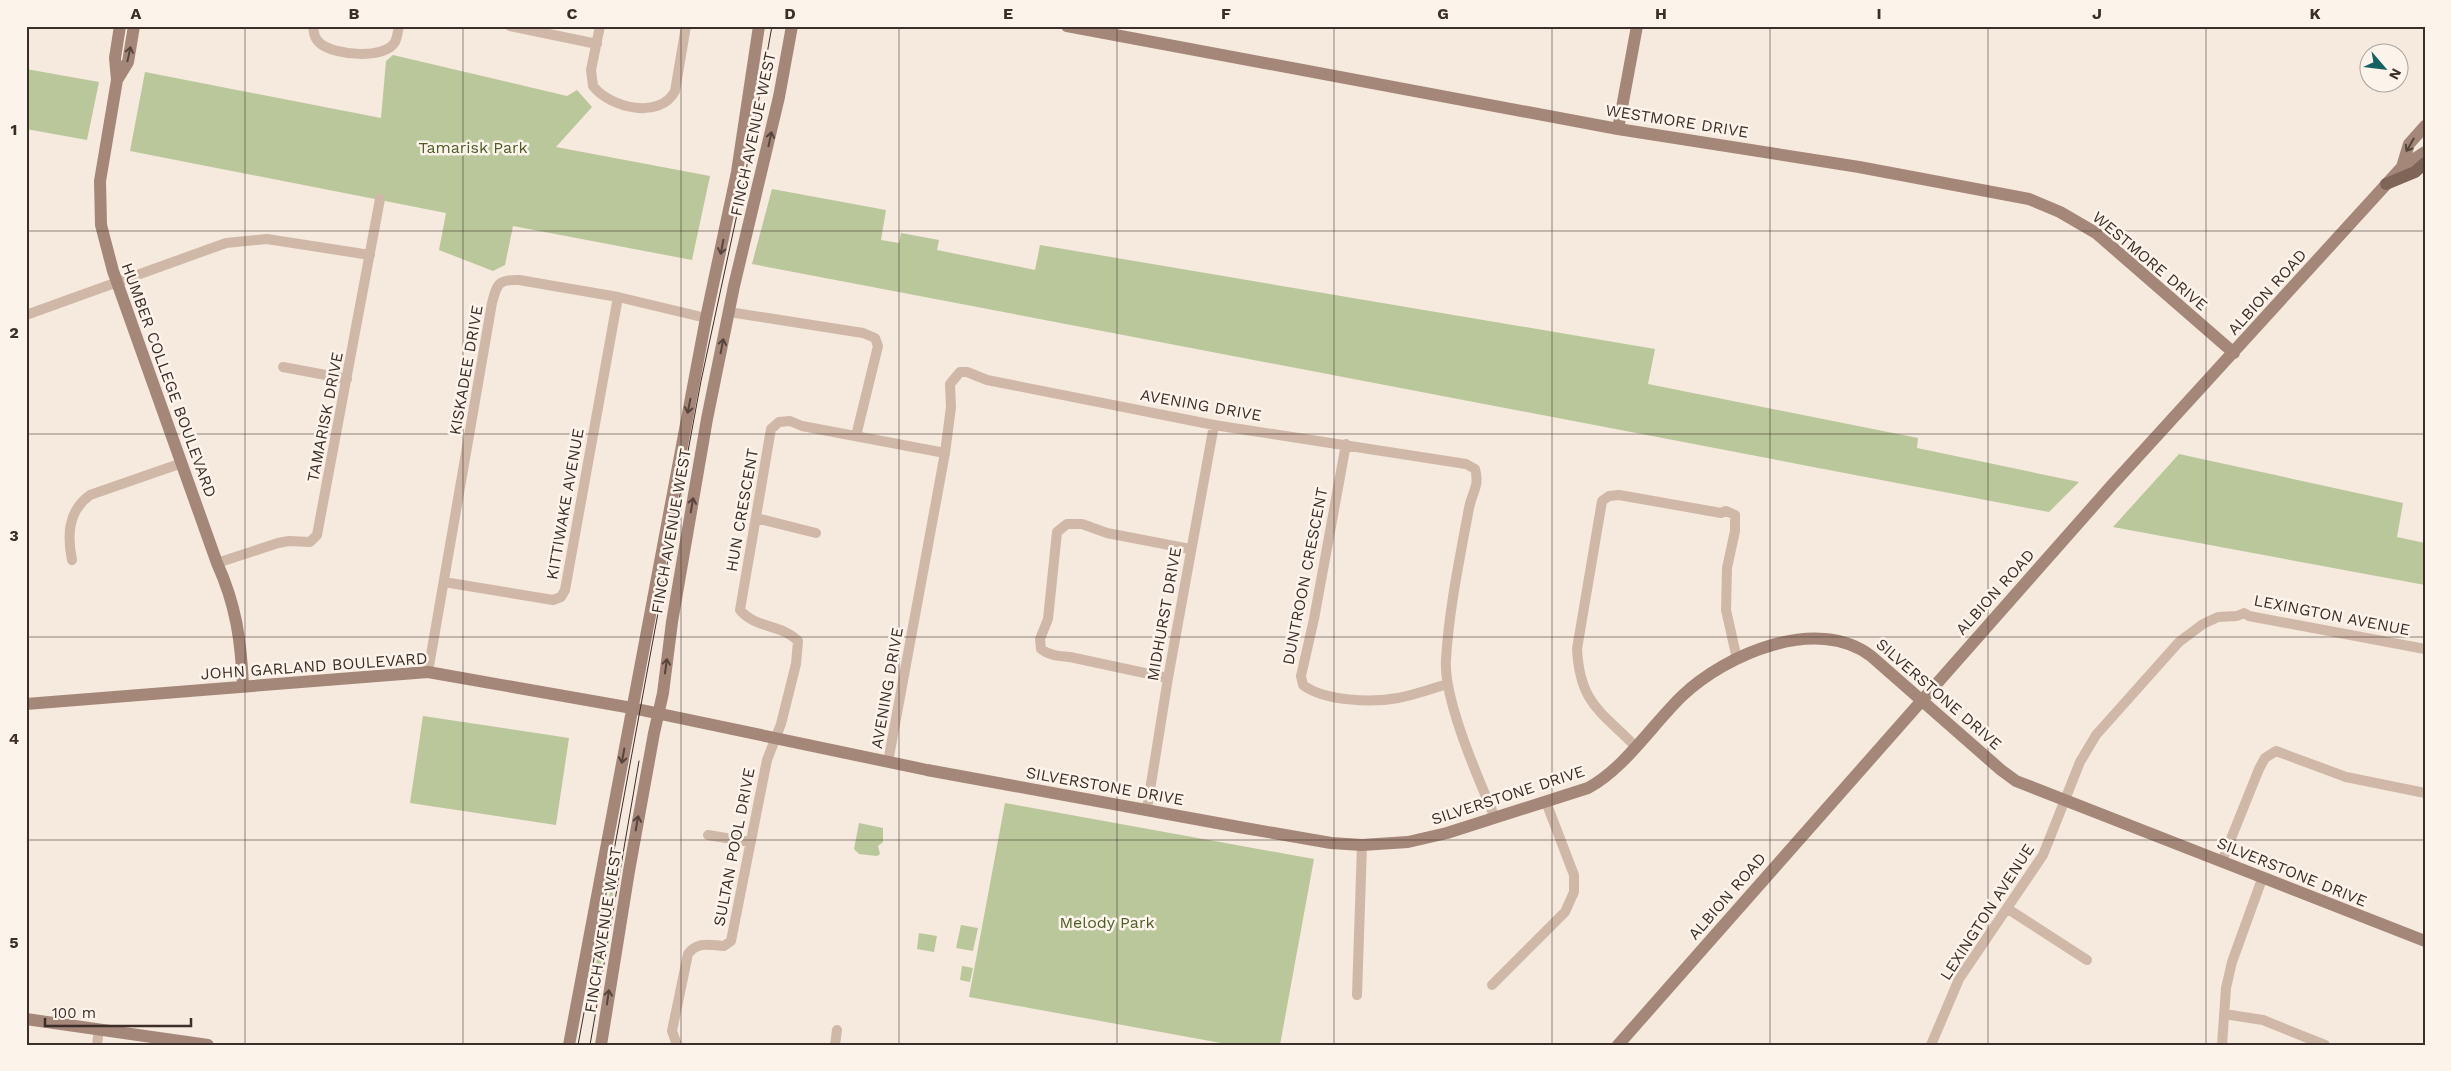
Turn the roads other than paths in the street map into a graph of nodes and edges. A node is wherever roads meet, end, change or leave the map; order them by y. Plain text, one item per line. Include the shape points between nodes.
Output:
1 (120, 26) edge
2 (134, 26) edge
3 (313, 26) edge
4 (399, 26) edge
5 (510, 26) edge
6 (600, 26) edge
7 (686, 26) edge
8 (759, 26) edge
9 (792, 26) edge
10 (1067, 26) edge
11 (1637, 26) edge
12 (597, 44) junction
13 (118, 80) junction
14 (2425, 126) edge
15 (1618, 128) junction
16 (2425, 152) edge
17 (2425, 162) edge
18 (2402, 166) junction
19 (2386, 184) junction
20 (380, 199) dead end
21 (370, 255) junction
22 (117, 282) junction
23 (618, 298) junction
24 (729, 312) junction
25 (26, 315) edge
26 (706, 318) junction
27 (2234, 353) junction
28 (283, 367) dead end
29 (347, 379) junction
30 (1214, 425) junction
31 (856, 436) junction
32 (1346, 444) junction
33 (945, 453) junction
34 (182, 463) junction
35 (756, 518) junction
36 (816, 533) dead end
37 (1190, 549) junction
38 (72, 560) dead end
39 (217, 563) junction
40 (444, 582) junction
41 (2425, 648) edge
42 (1737, 659) junction
43 (428, 672) junction
44 (1168, 678) junction
45 (1447, 684) junction
46 (243, 686) junction
47 (1922, 700) junction
48 (26, 704) edge
49 (632, 708) junction
50 (658, 714) junction
51 (776, 737) junction
52 (1635, 746) junction
53 (888, 762) junction
54 (2425, 793) edge
55 (2065, 801) junction
56 (1546, 802) junction
57 (1147, 809) junction
58 (1496, 818) junction
59 (708, 835) dead end
60 (750, 842) junction
61 (1362, 845) junction
62 (2222, 861) junction
63 (2262, 879) junction
64 (2008, 909) junction
65 (2425, 941) edge
66 (2087, 960) dead end
67 (1492, 985) dead end
68 (1357, 995) dead end
69 (2224, 1014) junction
70 (26, 1019) edge
71 (99, 1029) junction
72 (837, 1030) dead end
73 (97, 1045) edge
74 (208, 1045) edge
75 (569, 1045) edge
76 (601, 1045) edge
77 (678, 1045) edge
78 (835, 1045) edge
79 (1618, 1045) edge
80 (1931, 1045) edge
81 (2222, 1045) edge
82 (2325, 1045) edge

1 - 13 street, HUMBER COLLEGE BOULEVARD via 115,58
13 -> 2 street, HUMBER COLLEGE BOULEVARD via 128,62
3 - 4 street via 315,38 321,44 366,54 378,54 387,49 395,42
5 - 12 street
6 - 12 street
7 - 12 street via 675,91 671,99 651,108 621,105 598,92 591,80
8 -> 26 street, FINCH AVENUE WEST via 737,172
24 -> 9 street, FINCH AVENUE WEST via 764,166
10 - 15 street, WESTMORE DRIVE
11 - 15 street
13 - 22 street, HUMBER COLLEGE BOULEVARD via 104,154 100,204 105,246
14 -> 18 street, ALBION ROAD via 2409,144
15 - 27 street, WESTMORE DRIVE via 1859,167 2029,199 2096,233
16 - 18 street, ALBION ROAD
17 - 19 main road via 2415,172
18 - 19 street, ALBION ROAD
19 - 27 street, ALBION ROAD
20 - 21 street, TAMARISK DRIVE
21 - 22 street via 289,241 244,240 199,251
21 - 29 street, TAMARISK DRIVE
22 - 25 street
22 - 34 street, HUMBER COLLEGE BOULEVARD
23 - 26 street, KISKADEE DRIVE
23 - 40 street, KITTIWAKE AVENUE via 565,590 561,597 553,600
23 - 40 street, KISKADEE DRIVE via 519,280 506,279 498,285 492,303
24 - 31 street via 863,333 876,338 878,346
50 -> 24 street, FINCH AVENUE WEST via 689,521
26 -> 49 street, FINCH AVENUE WEST
27 - 47 street, ALBION ROAD
28 - 29 street
29 - 39 street, TAMARISK DRIVE via 318,535 310,542 278,543
30 - 32 street, AVENING DRIVE
30 - 33 street, AVENING DRIVE via 960,372 950,384 951,406
30 - 37 street, MIDHURST DRIVE
31 - 33 street, HUN CRESCENT
31 - 35 street, HUN CRESCENT via 779,422 771,429
32 - 45 street, AVENING DRIVE via 1466,464 1474,469 1478,480 1469,506 1450,621
32 - 45 street, DUNTROON CRESCENT via 1302,669 1303,685 1312,692 1338,698 1372,700 1399,698
33 - 53 street, AVENING DRIVE
34 - 38 street via 90,495 80,502 70,525 68,541
34 - 39 street, HUMBER COLLEGE BOULEVARD
35 - 36 street
35 - 51 street, HUN CRESCENT via 740,610 748,619 791,635 798,641 796,664
37 - 44 street, MIDHURST DRIVE
37 - 44 street via 1107,533 1082,524 1067,524 1057,532 1048,619 1040,639 1041,649 1047,654
39 - 46 street, HUMBER COLLEGE BOULEVARD via 236,612
40 - 43 street, KISKADEE DRIVE
41 - 55 street, LEXINGTON AVENUE via 2244,613 2218,617 2179,642 2096,735 2080,762
42 - 47 street, SILVERSTONE DRIVE via 1800,638 1832,638 1866,652
42 - 52 street, SILVERSTONE DRIVE via 1701,680 1682,696
42 - 52 street via 1726,604 1735,516 1726,510 1721,513 1619,495 1602,501 1577,649 1578,668 1584,688 1597,710
43 - 46 street, JOHN GARLAND BOULEVARD
43 - 49 street, JOHN GARLAND BOULEVARD
44 - 57 street, MIDHURST DRIVE
45 - 58 street, AVENING DRIVE
46 - 48 street, JOHN GARLAND BOULEVARD
47 - 55 street, SILVERSTONE DRIVE via 2016,781
47 - 79 street, ALBION ROAD
49 - 50 street, SILVERSTONE DRIVE
49 -> 75 street, FINCH AVENUE WEST
50 - 51 street, SILVERSTONE DRIVE
76 -> 50 street, FINCH AVENUE WEST
51 - 53 street, SILVERSTONE DRIVE
51 - 60 street, SULTAN POOL DRIVE via 768,755
52 - 56 street, SILVERSTONE DRIVE via 1599,782
53 - 57 street, SILVERSTONE DRIVE
54 - 62 street via 2346,777 2276,751 2265,758 2259,769
55 - 62 street, SILVERSTONE DRIVE
55 - 64 street, LEXINGTON AVENUE via 2043,855
56 - 58 street, SILVERSTONE DRIVE
56 - 67 street via 1574,876 1574,892 1565,912
57 - 61 street, SILVERSTONE DRIVE via 1331,843
58 - 61 street, SILVERSTONE DRIVE via 1408,842
59 - 60 street
60 - 77 street, SULTAN POOL DRIVE via 731,941 724,946 693,946 688,954 672,1031
61 - 68 street
62 - 63 street, SILVERSTONE DRIVE
63 - 65 street, SILVERSTONE DRIVE
63 - 69 street via 2232,962
64 - 66 street
64 - 80 street, LEXINGTON AVENUE via 1960,979
69 - 81 street
69 - 82 street via 2263,1020
70 - 71 street
71 - 73 street
71 - 74 street
72 - 78 street

